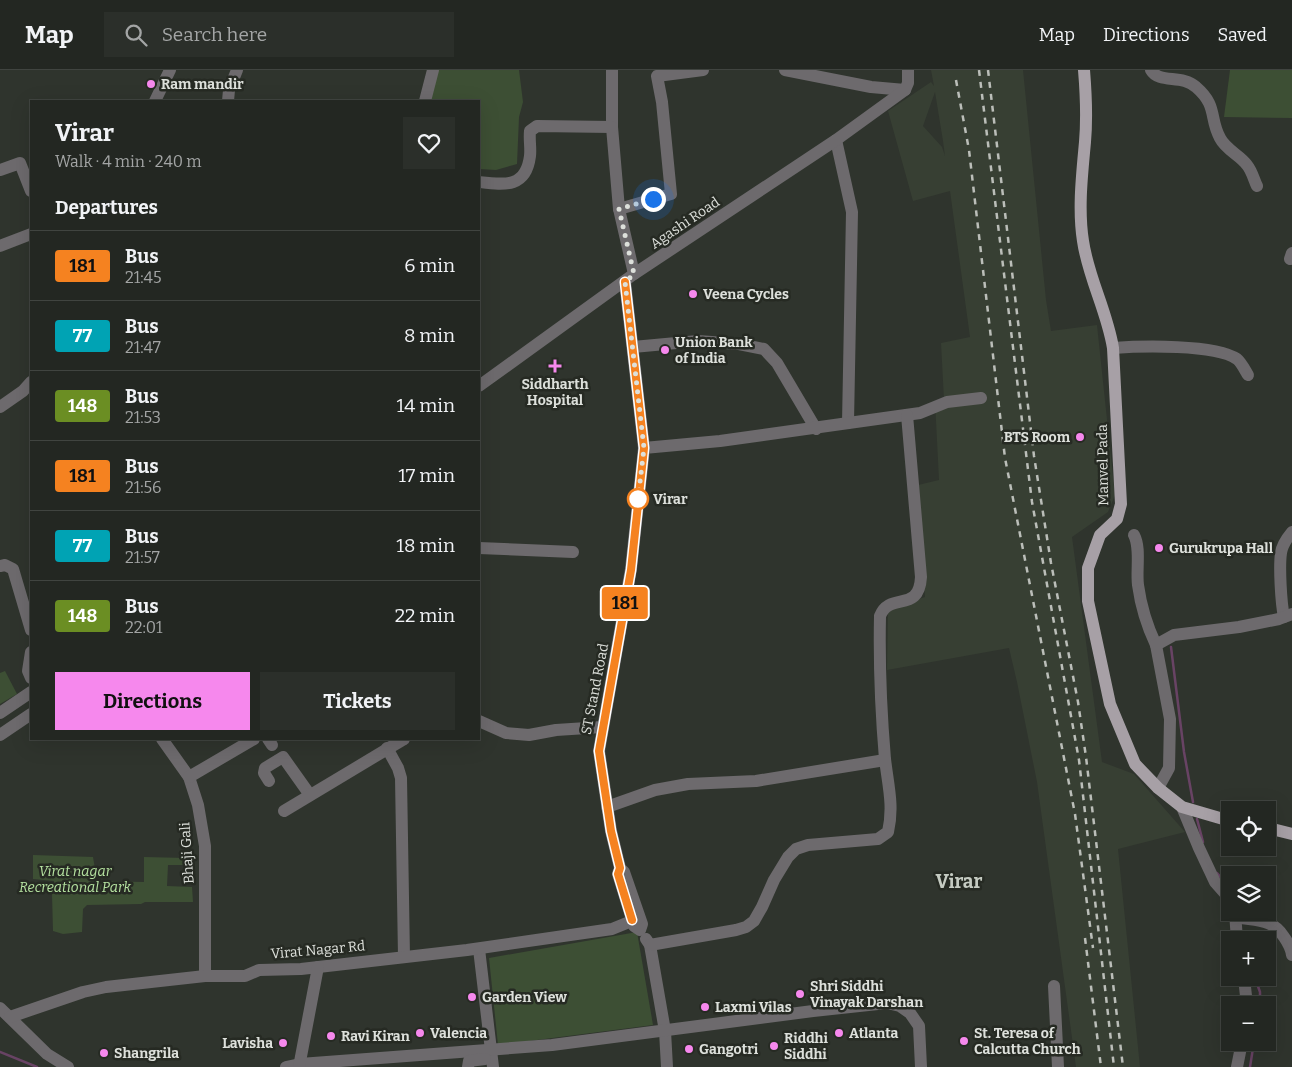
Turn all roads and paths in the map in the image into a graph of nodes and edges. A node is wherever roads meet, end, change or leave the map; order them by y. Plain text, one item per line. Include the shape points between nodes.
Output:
1 (170, 70) edge
2 (237, 70) edge
3 (433, 70) edge
4 (612, 70) edge
5 (702, 70) edge
6 (784, 70) edge
7 (908, 70) edge
8 (1084, 70) edge
9 (1151, 70) edge
10 (659, 74) edge
11 (905, 90) junction
12 (155, 100) edge
13 (228, 100) edge
14 (424, 100) edge
15 (612, 127) junction
16 (836, 140) junction
17 (0, 170) edge
18 (480, 182) edge
19 (1257, 186) dead end
20 (30, 189) edge
21 (619, 209) junction
22 (30, 234) edge
23 (0, 246) edge
24 (630, 278) junction
25 (633, 347) junction
26 (1113, 348) junction
27 (1248, 375) dead end
28 (480, 385) edge
29 (27, 387) edge
30 (981, 398) dead end
31 (0, 407) edge
32 (907, 415) junction
33 (848, 423) junction
34 (816, 428) junction
35 (644, 448) junction
36 (1292, 532) edge
37 (1134, 536) dead end
38 (480, 548) edge
39 (573, 552) dead end
40 (0, 566) edge
41 (1288, 615) edge
42 (30, 624) edge
43 (1156, 645) junction
44 (30, 658) edge
45 (30, 676) edge
46 (30, 693) edge
47 (0, 713) edge
48 (30, 715) edge
49 (480, 721) edge
50 (602, 726) junction
51 (0, 736) edge
52 (163, 740) edge
53 (252, 740) edge
54 (402, 740) edge
55 (388, 748) junction
56 (886, 760) junction
57 (189, 778) junction
58 (269, 781) dead end
59 (1158, 788) junction
60 (308, 792) junction
61 (283, 805) dead end
62 (607, 807) junction
63 (1182, 807) junction
64 (1221, 818) edge
65 (1276, 830) edge
66 (1292, 834) edge
67 (1221, 889) edge
68 (1264, 921) edge
69 (637, 924) junction
70 (650, 946) junction
71 (1292, 949) edge
72 (480, 953) junction
73 (404, 957) junction
74 (318, 971) junction
75 (205, 976) junction
76 (1054, 986) dead end
77 (0, 1008) edge
78 (10, 1017) junction
79 (665, 1031) junction
80 (1240, 1051) edge
81 (490, 1061) edge
82 (299, 1066) edge
83 (68, 1067) edge
84 (286, 1067) edge
85 (468, 1067) edge
86 (667, 1067) edge
87 (921, 1067) edge
88 (1058, 1067) edge
89 (1237, 1067) edge

1 - 12 street
2 - 13 street
3 - 14 street
4 - 15 street, ST Stand Road
5 - 10 street
6 - 11 street via 871,87
7 - 11 street
8 - 26 main road, Manvel Pada via 1083,240
9 - 19 street via 1162,78 1184,79 1206,96 1219,137 1248,166
10 - 21 street via 671,194
11 - 16 street, Agashi Road
15 - 18 street via 537,126 530,132 527,171 520,180
15 - 21 street, ST Stand Road
16 - 24 street, Agashi Road
16 - 33 street via 852,212
17 - 20 street via 20,164
21 - 24 street, ST Stand Road
22 - 23 street
24 - 25 street, ST Stand Road
24 - 28 street, Agashi Road
25 - 34 street via 698,342 764,349 777,363
25 - 35 street, ST Stand Road
26 - 27 street via 1216,351 1238,359
26 - 59 main road, Manvel Pada via 1121,504 1117,519 1100,535 1088,568 1088,601 1110,704 1135,764
29 - 31 street
30 - 32 street via 947,402
32 - 33 street
32 - 56 street via 921,582 915,596 889,605 880,616
33 - 34 street
34 - 35 street
35 - 50 street, ST Stand Road via 631,570
36 - 41 street via 1281,553 1282,607
37 - 43 street via 1138,546 1141,600
38 - 39 street
40 - 42 street via 13,569
41 - 43 street via 1238,627 1174,635
43 - 59 street via 1170,719 1169,768
44 - 45 street
46 - 47 street
48 - 51 street
49 - 50 street via 506,733 529,735
50 - 62 street, ST Stand Road via 599,751
52 - 57 street, Bhaji Gali
53 - 57 street
54 - 55 street
55 - 60 street
55 - 73 street via 401,778
56 - 62 street via 756,781 688,784 655,790
56 - 70 street via 891,800 888,832 878,838 808,844 796,849 774,880 754,921 746,927
57 - 75 street, Bhaji Gali via 198,805 205,846
58 - 60 street via 265,768 283,758
59 - 63 main road, Manvel Pada
60 - 61 street
62 - 69 street, ST Stand Road via 620,868 624,872
63 - 64 main road, Manvel Pada
63 - 67 street
65 - 66 main road
68 - 71 street via 1280,930
69 - 70 street, ST Stand Road
69 - 72 street, Virat Nagar Rd
70 - 79 street
72 - 73 street, Virat Nagar Rd
72 - 74 street
72 - 81 street
73 - 74 street, Virat Nagar Rd
74 - 75 street via 259,979
74 - 82 street
75 - 78 street via 82,992
76 - 88 street
77 - 78 street
78 - 83 street via 47,1054
79 - 81 street via 552,1045
79 - 86 street
79 - 87 street via 887,1003 910,1013 919,1026
80 - 89 street
81 - 82 street
81 - 85 street via 483,1058 469,1061
82 - 84 street

